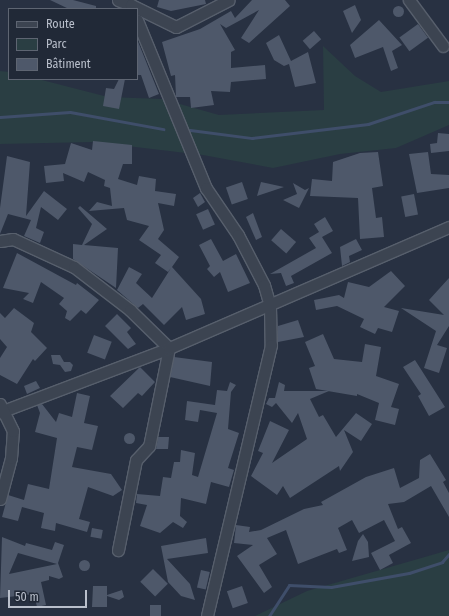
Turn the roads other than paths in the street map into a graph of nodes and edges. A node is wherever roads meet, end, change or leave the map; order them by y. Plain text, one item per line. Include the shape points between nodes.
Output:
1 (118, 0) edge
2 (229, 0) edge
3 (409, 0) edge
4 (132, 7) edge
5 (138, 10) edge
6 (138, 22) edge
7 (443, 46) dead end
8 (449, 227) edge
9 (0, 234) edge
10 (13, 239) junction
11 (0, 241) edge
12 (270, 306) junction
13 (169, 348) junction
14 (2, 408) edge
15 (0, 499) edge
16 (118, 550) dead end
17 (207, 616) edge

1 - 4 street
2 - 5 street via 176,27
3 - 7 street
6 - 12 street via 206,188 238,235 264,285
8 - 12 street
9 - 10 street
10 - 11 street
10 - 13 street via 74,267 130,310
12 - 13 street
12 - 17 street via 271,345
13 - 14 street
13 - 16 street via 149,446 136,460
14 - 15 street via 12,437 11,458

